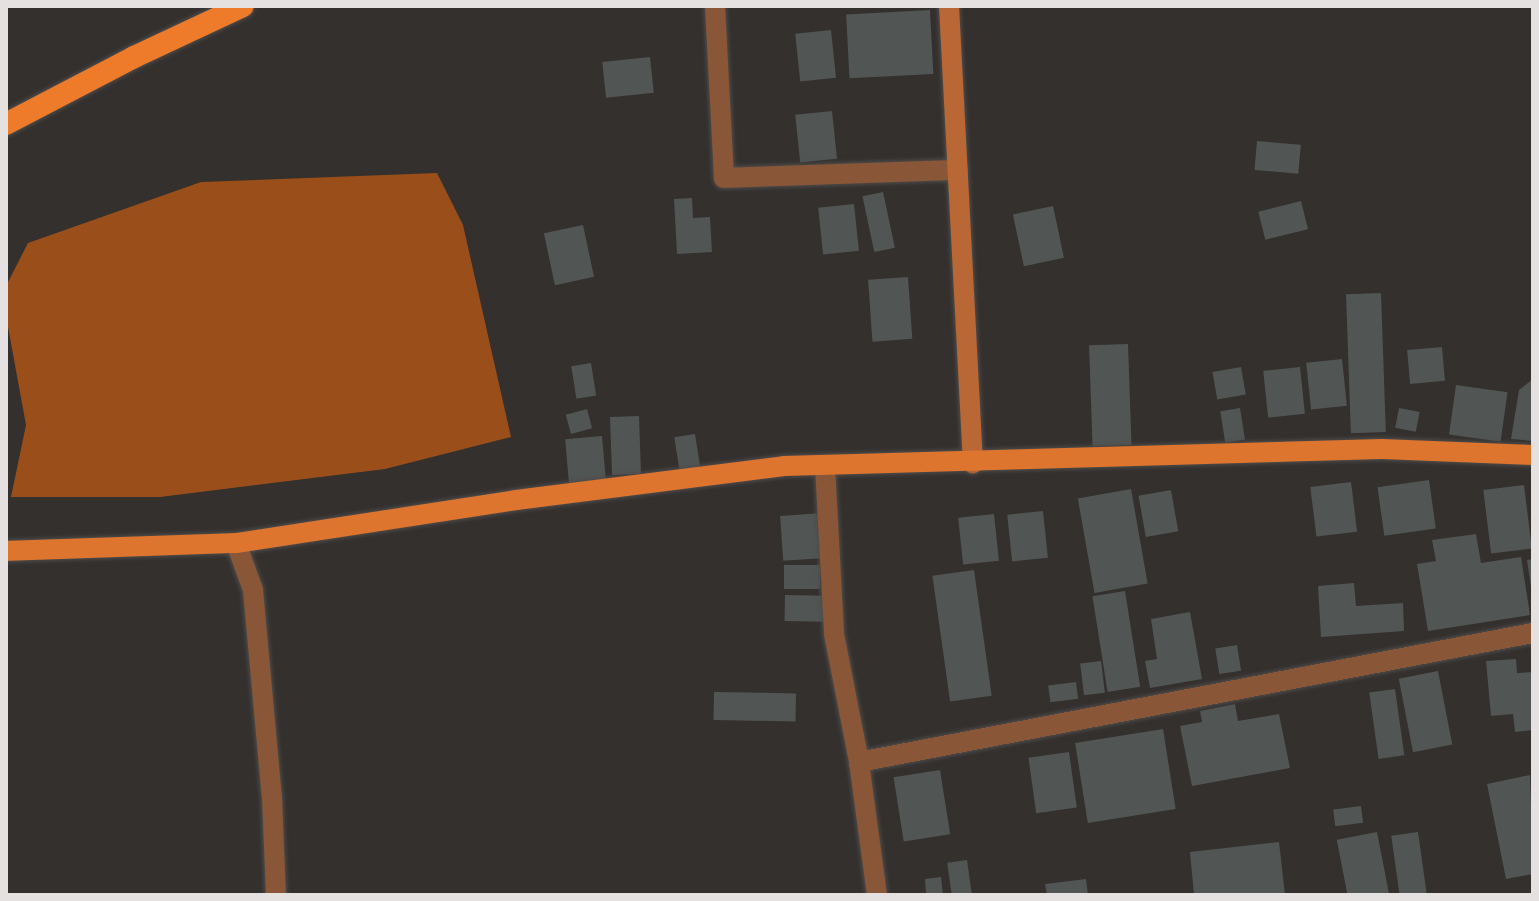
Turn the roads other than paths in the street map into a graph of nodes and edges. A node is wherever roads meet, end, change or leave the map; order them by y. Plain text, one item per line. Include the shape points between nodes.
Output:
1 (243, 6) edge
2 (715, 6) edge
3 (949, 6) edge
4 (6, 124) edge
5 (958, 170) junction
6 (1533, 455) edge
7 (973, 463) junction
8 (825, 466) junction
9 (236, 543) junction
10 (6, 551) edge
11 (1533, 633) edge
12 (859, 762) junction
13 (276, 895) edge
14 (877, 895) edge

1 - 4 highway
2 - 5 street via 724,178
3 - 5 main road
5 - 7 main road
6 - 7 main road via 1382,449
7 - 8 main road
8 - 9 main road via 784,466 516,500
8 - 12 street via 834,634
9 - 10 main road
9 - 13 street via 253,590
11 - 12 street
12 - 14 street

